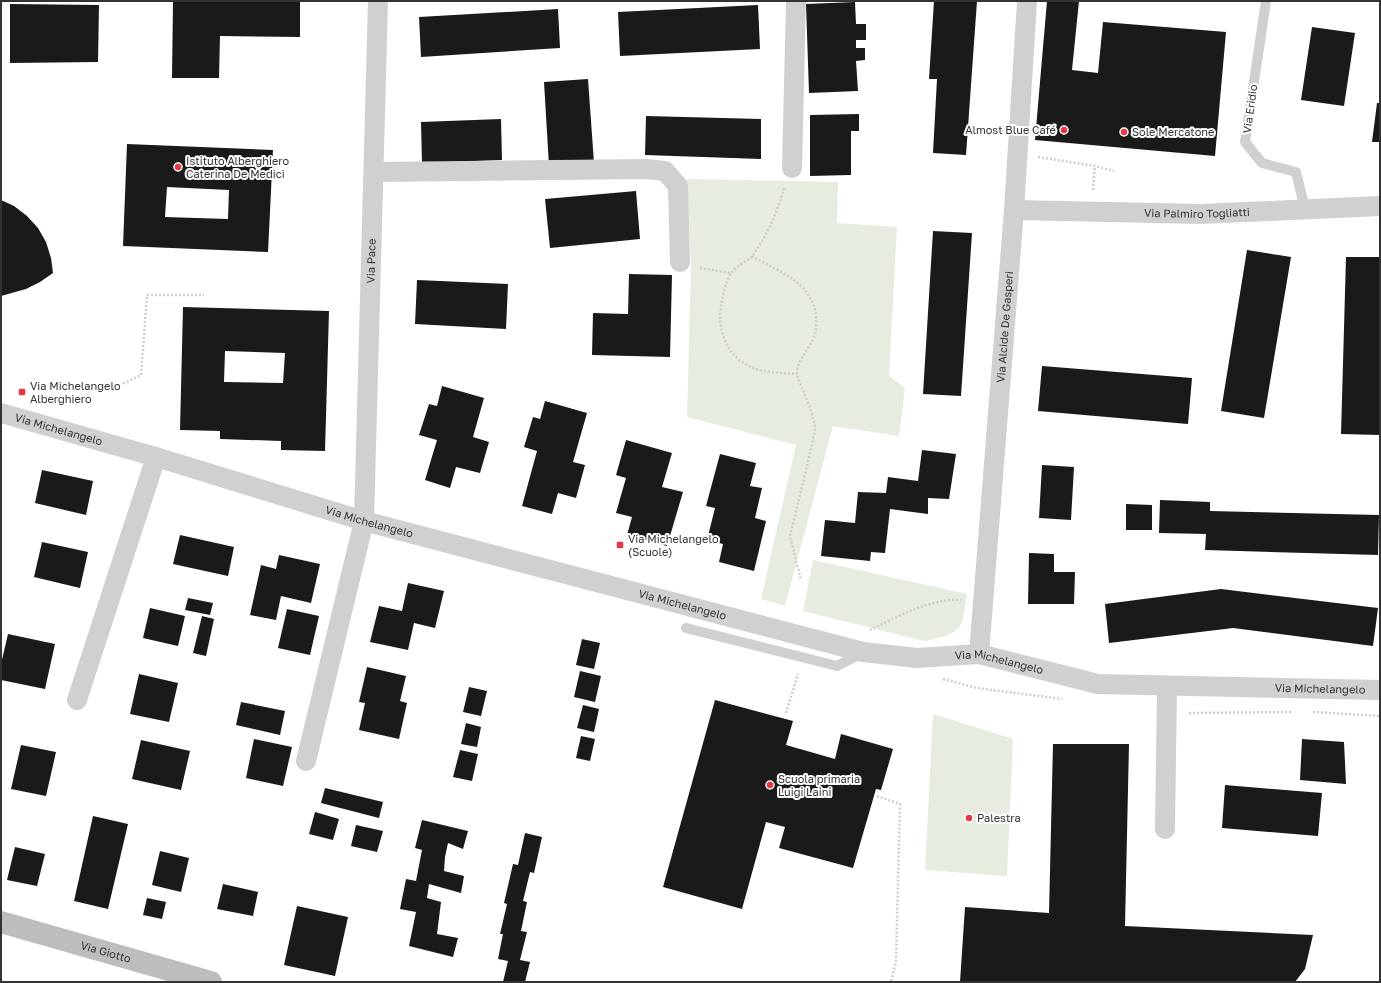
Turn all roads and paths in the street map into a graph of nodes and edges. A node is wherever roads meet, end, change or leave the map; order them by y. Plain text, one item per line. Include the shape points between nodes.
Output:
1 (378, 1) edge
2 (796, 1) edge
3 (1027, 1) edge
4 (1266, 1) edge
5 (1051, 158) dead end
6 (792, 168) joint
7 (1114, 171) dead end
8 (374, 172) junction
9 (1380, 206) edge
10 (1305, 209) junction
11 (1014, 210) junction
12 (752, 256) junction
13 (680, 262) joint
14 (731, 273) junction
15 (204, 295) dead end
16 (797, 374) junction
17 (116, 388) dead end
18 (1, 413) edge
19 (156, 457) junction
20 (364, 521) junction
21 (800, 580) dead end
22 (968, 601) dead end
23 (686, 628) dead end
24 (869, 630) dead end
25 (863, 652) junction
26 (979, 654) junction
27 (798, 673) dead end
28 (1167, 686) junction
29 (1380, 690) edge
30 (77, 700) dead end
31 (786, 713) dead end
32 (306, 761) dead end
33 (877, 796) dead end
34 (1165, 829) dead end
35 (1, 922) edge
36 (211, 982) edge
37 (891, 982) edge

1 - 8 street, Via Pace
2 - 6 street
3 - 11 street, Via Alcide De Gasperi
4 - 10 lane, Via Eridio via 1245,142 1262,163 1296,172
5 - 7 path
6 - 12 path via 780,202
8 - 13 street via 647,169 665,171 678,186
8 - 20 street, Via Pace
9 - 10 street, Via Palmiro Togliatti
10 - 11 street, Via Palmiro Togliatti via 1201,214
11 - 26 street, Via Alcide De Gasperi
12 - 14 path
12 - 16 path via 801,285 814,306 817,318 815,333
13 - 14 path
14 - 16 path via 720,314 720,328 730,352 748,366 759,370
15 - 17 path via 147,295 141,375
16 - 21 path via 815,429 790,536
18 - 19 street, Via Michelangelo
19 - 20 street, Via Michelangelo
19 - 30 street
20 - 25 street, Via Michelangelo
20 - 32 street, Via Pace
22 - 24 path via 936,602
23 - 25 lane via 837,666
25 - 26 street, Via Michelangelo via 917,658
26 - 28 street, Via Michelangelo via 1098,684
27 - 31 path
28 - 29 street, Via Michelangelo
28 - 34 street
33 - 37 path via 900,804 896,961
35 - 36 street, Via Giotto

